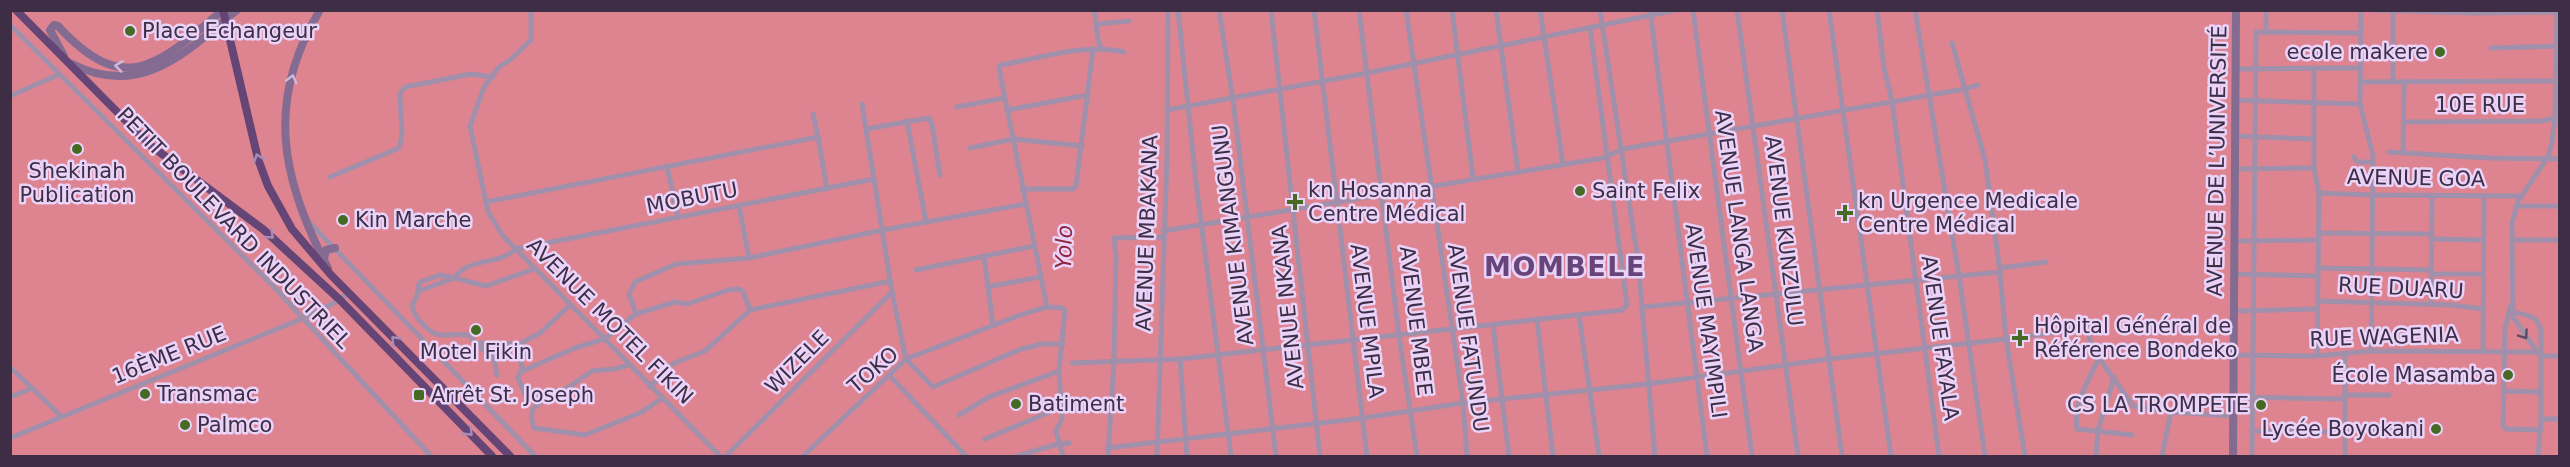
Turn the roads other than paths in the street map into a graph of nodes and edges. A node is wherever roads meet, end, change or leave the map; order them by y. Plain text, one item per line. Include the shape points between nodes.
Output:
1 (16, 10) edge
2 (223, 10) edge
3 (237, 10) edge
4 (320, 10) edge
5 (531, 10) edge
6 (1094, 10) edge
7 (1168, 10) edge
8 (1178, 10) edge
9 (1220, 10) edge
10 (1270, 10) edge
11 (1314, 10) edge
12 (1359, 10) edge
13 (1406, 10) edge
14 (1452, 10) edge
15 (1496, 10) edge
16 (1540, 10) edge
17 (1600, 10) edge
18 (1676, 10) edge
19 (1693, 10) edge
20 (1737, 10) edge
21 (1782, 10) edge
22 (1829, 10) edge
23 (1876, 10) edge
24 (1915, 10) edge
25 (2236, 10) edge
26 (2265, 10) edge
27 (2361, 10) edge
28 (2373, 10) edge
29 (2393, 11) edge
30 (2558, 11) edge
31 (1650, 13) edge
32 (1129, 21) dead end
33 (1098, 24) junction
34 (10, 25) edge
35 (1603, 25) junction
36 (1590, 28) junction
37 (2266, 32) junction
38 (2361, 33) junction
39 (1544, 38) junction
40 (1952, 43) dead end
41 (1500, 46) junction
42 (2558, 46) edge
43 (1101, 48) junction
44 (2491, 48) dead end
45 (1093, 49) junction
46 (1124, 52) dead end
47 (1458, 54) junction
48 (67, 61) junction
49 (1413, 64) junction
50 (2314, 68) junction
51 (2361, 68) junction
52 (2235, 69) junction
53 (2256, 70) junction
54 (1367, 73) junction
55 (60, 74) junction
56 (493, 77) junction
57 (2558, 81) edge
58 (1322, 82) junction
59 (2360, 82) junction
60 (2393, 82) junction
61 (2404, 82) junction
62 (1978, 85) dead end
63 (1965, 89) junction
64 (1279, 90) junction
65 (1088, 95) junction
66 (1930, 95) junction
67 (10, 96) edge
68 (1004, 98) junction
69 (1233, 100) junction
70 (2235, 100) junction
71 (2255, 100) junction
72 (1892, 101) junction
73 (2313, 102) junction
74 (862, 104) dead end
75 (2360, 104) junction
76 (957, 107) dead end
77 (1189, 108) junction
78 (1007, 110) junction
79 (1843, 110) junction
80 (1167, 111) junction
81 (813, 114) dead end
82 (2557, 117) edge
83 (1796, 118) junction
84 (907, 121) junction
85 (2404, 122) junction
86 (1754, 127) junction
87 (866, 129) junction
88 (1708, 134) junction
89 (2235, 136) junction
90 (818, 137) junction
91 (2256, 137) junction
92 (1013, 139) junction
93 (2313, 139) junction
94 (1666, 142) junction
95 (1082, 146) junction
96 (970, 148) dead end
97 (1623, 149) junction
98 (2389, 152) dead end
99 (2403, 153) junction
100 (1606, 157) junction
101 (2354, 157) dead end
102 (2547, 157) junction
103 (2559, 159) edge
104 (2372, 162) junction
105 (1563, 165) junction
106 (667, 166) junction
107 (2314, 168) junction
108 (2235, 169) junction
109 (2255, 170) junction
110 (1518, 172) junction
111 (940, 175) dead end
112 (330, 177) dead end
113 (1473, 178) junction
114 (874, 179) junction
115 (1430, 186) junction
116 (827, 189) junction
117 (1022, 189) junction
118 (1382, 193) junction
119 (2319, 193) junction
120 (2372, 195) junction
121 (2432, 196) junction
122 (2484, 196) junction
123 (2522, 196) junction
124 (1336, 201) junction
125 (486, 202) junction
126 (1025, 204) junction
127 (739, 206) junction
128 (2516, 206) junction
129 (2559, 206) edge
130 (1294, 210) junction
131 (303, 215) junction
132 (678, 217) junction
133 (1246, 217) junction
134 (926, 222) junction
135 (1202, 226) junction
136 (883, 230) junction
137 (1163, 234) junction
138 (2372, 234) junction
139 (2318, 236) junction
140 (2431, 237) junction
141 (2254, 240) junction
142 (2483, 240) junction
143 (2512, 240) junction
144 (2559, 240) edge
145 (2234, 241) junction
146 (1034, 246) junction
147 (335, 248) junction
148 (516, 249) junction
149 (984, 256) junction
150 (749, 258) junction
151 (324, 261) junction
152 (2046, 262) dead end
153 (2373, 267) junction
154 (2317, 268) junction
155 (534, 269) junction
156 (916, 270) dead end
157 (2000, 270) junction
158 (2431, 272) junction
159 (2234, 274) junction
160 (2254, 274) junction
161 (2482, 274) junction
162 (331, 275) junction
163 (1959, 276) junction
164 (2317, 276) junction
165 (1040, 277) junction
166 (454, 278) junction
167 (1915, 280) junction
168 (891, 281) junction
169 (1867, 285) junction
170 (987, 287) junction
171 (1819, 290) junction
172 (348, 292) junction
173 (892, 292) junction
174 (1776, 294) junction
175 (340, 300) junction
176 (1730, 300) junction
177 (2317, 301) junction
178 (2372, 302) junction
179 (1687, 304) junction
180 (2431, 304) junction
181 (2511, 304) junction
182 (570, 305) junction
183 (1047, 307) junction
184 (1643, 307) junction
185 (2317, 309) junction
186 (2483, 309) junction
187 (750, 310) junction
188 (2233, 311) junction
189 (2254, 311) junction
190 (2513, 312) junction
191 (636, 314) junction
192 (1579, 315) junction
193 (304, 318) junction
194 (1537, 320) junction
195 (1493, 325) junction
196 (993, 326) junction
197 (1451, 330) junction
198 (1399, 336) junction
199 (604, 339) junction
200 (2006, 339) junction
201 (1351, 341) junction
202 (474, 343) junction
203 (1969, 343) junction
204 (515, 344) junction
205 (1063, 344) junction
206 (1308, 344) junction
207 (1924, 349) junction
208 (1263, 350) junction
209 (2371, 351) junction
210 (2483, 351) junction
211 (2505, 351) junction
212 (1218, 354) junction
213 (1876, 354) junction
214 (2345, 354) junction
215 (2538, 354) junction
216 (2234, 355) junction
217 (2253, 355) junction
218 (496, 356) junction
219 (2317, 356) junction
220 (2559, 356) edge
221 (1828, 358) junction
222 (2099, 358) junction
223 (906, 359) junction
224 (1160, 359) junction
225 (1180, 359) junction
226 (1114, 361) junction
227 (1072, 363) dead end
228 (628, 365) junction
229 (1785, 366) junction
230 (11, 367) edge
231 (523, 370) junction
232 (1059, 371) junction
233 (1742, 372) junction
234 (497, 375) dead end
235 (889, 375) junction
236 (2114, 376) junction
237 (1697, 377) junction
238 (1648, 384) junction
239 (650, 387) junction
240 (33, 388) junction
241 (1590, 390) junction
242 (2504, 392) junction
243 (2541, 392) junction
244 (548, 393) junction
245 (1545, 395) junction
246 (2389, 395) dead end
247 (10, 397) edge
248 (2233, 397) junction
249 (2344, 397) junction
250 (662, 398) junction
251 (2252, 398) junction
252 (1502, 399) junction
253 (1462, 404) junction
254 (1062, 407) junction
255 (1411, 411) junction
256 (2171, 412) junction
257 (959, 415) dead end
258 (61, 416) junction
259 (2233, 416) junction
260 (1363, 418) junction
261 (2541, 419) junction
262 (2559, 419) edge
263 (1317, 422) junction
264 (1274, 429) junction
265 (2098, 430) junction
266 (2344, 430) junction
267 (2394, 430) dead end
268 (2541, 430) junction
269 (2252, 431) junction
270 (1227, 434) junction
271 (2132, 435) dead end
272 (10, 438) edge
273 (1185, 438) junction
274 (985, 439) dead end
275 (1157, 442) junction
276 (1069, 443) dead end
277 (1058, 444) junction
278 (1107, 448) junction
279 (430, 456) edge
280 (492, 456) edge
281 (510, 456) edge
282 (536, 456) edge
283 (720, 456) edge
284 (726, 456) edge
285 (803, 456) edge
286 (966, 456) edge
287 (1017, 456) edge
288 (1063, 456) edge
289 (1108, 456) edge
290 (1157, 456) edge
291 (1187, 456) edge
292 (1231, 456) edge
293 (1276, 456) edge
294 (1320, 456) edge
295 (1367, 456) edge
296 (1417, 456) edge
297 (1467, 456) edge
298 (1509, 456) edge
299 (1553, 456) edge
300 (1599, 456) edge
301 (1655, 456) edge
302 (1707, 456) edge
303 (1752, 456) edge
304 (1798, 456) edge
305 (1842, 456) edge
306 (1891, 456) edge
307 (1940, 456) edge
308 (1985, 456) edge
309 (2025, 456) edge
310 (2096, 456) edge
311 (2162, 456) edge
312 (2233, 456) edge
313 (2252, 456) edge
314 (2345, 456) edge
315 (2538, 456) edge

1 - 48 highway
2 -> 48 main road via 164,58 132,68 98,61 54,25 51,32
162 -> 2 highway via 299,238 268,186 251,138
3 - 48 main road via 170,63 146,74 98,75
131 -> 4 main road via 288,163 286,113 299,51
5 - 56 street via 531,40
6 - 33 street
7 - 80 street, AVENUE MBAKANA
8 - 77 street
9 - 69 street, AVENUE KIMANGUNU
10 - 64 street, AVENUE NKANA
11 - 58 street, AVENUE MPILA
12 - 54 street, AVENUE MBEE
13 - 49 street, AVENUE FATUNDU
14 - 47 street
15 - 41 street
16 - 39 street
17 - 35 street
18 - 31 street
19 - 88 street, AVENUE LANGA LANGA
20 - 86 street, AVENUE KUNZULU
21 - 83 street
22 - 79 street
23 - 72 street, AVENUE FAYALA
24 - 66 street
25 - 52 main road, AVENUE DE L’UNIVERSITÉ
26 - 37 street
27 - 38 street
28 - 29 street
29 - 30 street
29 - 60 street
30 - 42 street
31 - 35 street
31 - 94 street, AVENUE MAYIMPILI
32 - 33 street
33 - 43 street
34 - 55 street, PETIT BOULEVARD INDUSTRIEL
35 - 36 street
35 - 97 street
36 - 39 street
36 - 100 street
37 - 38 street
37 - 53 street via 2257,32
38 - 51 street
39 - 41 street
39 - 105 street
40 - 63 street
41 - 47 street
41 - 110 street
42 - 44 street
42 - 57 street
43 - 45 street
43 - 46 street
45 - 65 street
45 - 68 street via 1001,65
47 - 49 street
47 - 113 street
48 -> 175 highway via 150,146 264,230
49 - 54 street
49 - 115 street, AVENUE FATUNDU
50 - 51 street
50 - 53 street
50 - 73 street, AVENUE GOA
51 - 59 street
52 - 53 street
52 - 70 main road, AVENUE DE L’UNIVERSITÉ
53 - 71 street
54 - 58 street
54 - 118 street, AVENUE MBEE
55 - 67 street
55 - 193 street, PETIT BOULEVARD INDUSTRIEL
56 - 112 street via 471,74 405,87 400,93 399,148
56 - 125 street, AVENUE MOTEL FIKIN via 479,98 470,126
57 - 61 street
57 - 82 street
58 - 64 street
58 - 124 street, AVENUE MPILA
59 - 60 street
59 - 75 street
60 - 61 street
61 - 85 street
62 - 63 street
63 - 66 street
63 - 157 street via 1985,160
64 - 69 street
64 - 130 street, AVENUE NKANA
65 - 78 street
65 - 95 street
66 - 72 street
66 - 163 street
68 - 76 street
68 - 78 street
69 - 77 street
69 - 133 street, AVENUE KIMANGUNU
70 - 71 street
70 - 89 main road, AVENUE DE L’UNIVERSITÉ
71 - 73 street
71 - 91 street
72 - 79 street
72 - 167 street, AVENUE FAYALA
73 - 75 street
73 - 93 street, AVENUE GOA
74 - 87 street
75 - 104 street
77 - 80 street
77 - 135 street
78 - 92 street
79 - 83 street
79 - 169 street
80 - 137 street, AVENUE MBAKANA
81 - 90 street
82 - 85 street, 10E RUE via 2542,121
82 - 102 street
83 - 86 street
83 - 171 street
84 - 87 street
84 - 111 street via 926,117 931,120
84 - 134 street
85 - 99 street
86 - 88 street
86 - 174 street, AVENUE KUNZULU
87 - 114 street
88 - 94 street
88 - 176 street, AVENUE LANGA LANGA
89 - 91 street
89 - 108 main road, AVENUE DE L’UNIVERSITÉ
90 - 106 street
90 - 116 street
91 - 93 street
91 - 109 street
92 - 95 street
92 - 96 street
92 - 117 street
93 - 107 street, AVENUE GOA
94 - 97 street
94 - 179 street, AVENUE MAYIMPILI
95 - 117 street via 1075,188
97 - 100 street
97 - 184 street
98 - 99 street
99 - 102 street
100 - 105 street
100 - 192 street via 1627,305 1622,310
101 - 104 street via 2357,162
102 - 103 street
102 - 123 street
104 - 120 street
105 - 110 street
106 - 125 street
106 - 132 street
107 - 109 street
107 - 119 street, AVENUE GOA
108 - 109 street
108 - 145 main road, AVENUE DE L’UNIVERSITÉ
109 - 141 street
110 - 113 street
113 - 115 street
114 - 116 street, MOBUTU
114 - 136 street
115 - 118 street
115 - 197 street, AVENUE FATUNDU
116 - 127 street, MOBUTU
117 - 126 street
118 - 124 street
118 - 198 street, AVENUE MBEE
119 - 120 street, AVENUE GOA
119 - 139 street
120 - 121 street, AVENUE GOA
120 - 138 street
121 - 122 street, AVENUE GOA
121 - 140 street
122 - 123 street, AVENUE GOA
122 - 142 street
123 - 128 street
124 - 130 street
124 - 201 street, AVENUE MPILA
125 - 148 street, AVENUE MOTEL FIKIN via 496,227
126 - 134 street
126 - 146 street
127 - 132 street, MOBUTU
127 - 150 street
128 - 129 street
128 - 143 street
130 - 133 street
130 - 206 street, AVENUE NKANA
131 - 147 street
131 - 151 main road
132 - 148 street, MOBUTU
133 - 135 street
133 - 208 street, AVENUE KIMANGUNU
134 - 136 street
135 - 137 street
135 - 212 street
136 - 150 street
136 - 168 street
137 - 224 street, AVENUE MBAKANA
137 - 226 street via 1114,238
138 - 139 street
138 - 140 street
138 - 153 street
139 - 141 street
139 - 154 street
140 - 142 street
140 - 158 street
141 - 145 street
141 - 160 street
142 - 161 street
143 - 144 street
143 - 181 street
145 - 159 main road, AVENUE DE L’UNIVERSITÉ
146 - 149 street
146 - 165 street
147 - 151 main road via 326,250
147 - 282 street
148 - 155 street, AVENUE MOTEL FIKIN
148 - 166 street via 505,257 466,266
149 - 156 street
149 - 170 street
150 - 191 street via 676,264 651,274 631,287 629,294
151 - 162 main road
152 - 157 street
153 - 154 street
153 - 158 street
153 - 178 street
154 - 164 street
155 - 166 street via 486,286
155 - 182 street, AVENUE MOTEL FIKIN
157 - 163 street
157 - 200 street
158 - 161 street
158 - 180 street
159 - 160 street
159 - 188 main road, AVENUE DE L’UNIVERSITÉ
160 - 164 street
160 - 189 street
161 - 186 street
162 - 172 highway
163 - 167 street
163 - 203 street
164 - 177 street
165 - 170 street
165 - 183 street
166 - 202 street via 440,275 420,282 413,312 437,337 469,335
167 - 169 street
167 - 207 street, AVENUE FAYALA
168 - 173 street
168 - 187 street
169 - 171 street
169 - 213 street
170 - 196 street
171 - 174 street
171 - 221 street
172 - 175 street, 16ÈME RUE
281 -> 172 highway
173 - 223 street
173 - 284 street, WIZELE
174 - 176 street
174 - 229 street, AVENUE KUNZULU
175 - 193 street, 16ÈME RUE
175 -> 280 highway
176 - 179 street
176 - 233 street, AVENUE LANGA LANGA
177 - 178 street, RUE DUARU
177 - 185 street
178 - 180 street, RUE DUARU
178 - 209 street
179 - 184 street
179 - 237 street, AVENUE MAYIMPILI
180 - 186 street, RUE DUARU
181 - 190 street
181 - 211 street via 2506,318
182 - 199 street, AVENUE MOTEL FIKIN
182 - 204 street via 540,333
183 - 196 street, TOKO
183 - 205 street via 1065,310
184 - 238 street
185 - 189 street
185 - 219 street
186 - 210 street
187 - 191 street via 739,289
187 - 239 street via 705,351 672,364
188 - 189 street
188 - 216 main road, AVENUE DE L’UNIVERSITÉ
189 - 217 street
190 -> 215 street via 2517,325
190 - 215 street via 2532,316 2540,325
191 - 199 street
192 - 194 street
192 - 241 street
193 - 258 street, 16ÈME RUE
193 - 279 street, PETIT BOULEVARD INDUSTRIEL
194 - 195 street
194 - 245 street
195 - 197 street
195 - 252 street
196 - 223 street, TOKO
197 - 198 street
197 - 253 street, AVENUE FATUNDU
198 - 201 street
198 - 255 street, AVENUE MBEE
199 - 228 street, AVENUE MOTEL FIKIN
199 - 231 street
200 - 203 street
200 - 222 street via 2087,328 2090,344
200 - 309 street
201 - 206 street
201 - 260 street, AVENUE MPILA
202 - 204 street
202 - 218 street
203 - 207 street
203 - 308 street
204 - 218 street
204 - 231 street
205 - 223 street via 1021,349 933,387
205 - 232 street
206 - 208 street
206 - 263 street, AVENUE NKANA
207 - 213 street
207 - 307 street, AVENUE FAYALA
208 - 212 street
208 - 264 street, AVENUE KIMANGUNU
209 - 210 street, RUE WAGENIA
209 - 214 street, RUE WAGENIA
210 - 211 street, RUE WAGENIA
211 - 215 street, RUE WAGENIA
211 - 242 street
212 - 225 street
212 - 270 street
213 - 221 street
213 - 306 street
214 - 219 street, RUE WAGENIA
214 - 249 street
215 - 220 street, RUE WAGENIA
215 - 243 street
216 - 217 street, RUE WAGENIA
216 - 248 main road, AVENUE DE L’UNIVERSITÉ
217 - 219 street, RUE WAGENIA
217 - 251 street
218 - 234 street
221 - 229 street
221 - 305 street
222 - 236 street
222 - 265 street via 2081,397 2076,422 2078,429
223 - 235 street, TOKO
224 - 225 street
224 - 226 street
224 - 275 street, AVENUE MBAKANA
225 - 273 street
226 - 227 street
226 - 278 street
228 - 239 street, AVENUE MOTEL FIKIN
228 - 244 street via 592,372 566,389
229 - 233 street
229 - 304 street, AVENUE KUNZULU
230 - 240 street
231 - 244 street via 518,378 524,393
232 - 254 street
232 - 257 street via 989,397
233 - 237 street
233 - 303 street, AVENUE LANGA LANGA
235 - 285 street, TOKO
235 - 286 street
236 - 256 street via 2133,406
236 - 265 street
237 - 238 street
237 - 302 street, AVENUE MAYIMPILI
238 - 241 street
238 - 301 street
239 - 250 street, AVENUE MOTEL FIKIN
240 - 247 street
240 - 258 street
241 - 245 street
241 - 300 street
242 - 243 street
242 - 268 street via 2504,428
243 - 261 street
244 - 250 street via 532,407 534,428 578,435 642,412
245 - 252 street
245 - 299 street
246 - 249 street
248 - 251 street
248 - 259 main road, AVENUE DE L’UNIVERSITÉ
249 - 251 street
249 - 266 street
250 - 283 street, AVENUE MOTEL FIKIN
251 - 269 street
252 - 253 street
252 - 298 street
253 - 255 street
253 - 297 street, AVENUE FATUNDU
254 - 274 street
254 - 277 street via 1056,431
255 - 260 street
255 - 296 street, AVENUE MBEE
256 - 259 street
256 - 311 street
258 - 272 street, 16ÈME RUE
259 - 312 main road, AVENUE DE L’UNIVERSITÉ
260 - 263 street
260 - 295 street, AVENUE MPILA
261 - 262 street
261 - 268 street
263 - 264 street
263 - 294 street, AVENUE NKANA
264 - 270 street
264 - 293 street, AVENUE KIMANGUNU
265 - 271 street
265 - 310 street
266 - 267 street
266 - 269 street
266 - 314 street
268 - 315 street
269 - 313 street
270 - 273 street
270 - 292 street
273 - 275 street
273 - 291 street
275 - 278 street
275 - 290 street, AVENUE MBAKANA
276 - 277 street
277 - 287 street
277 - 288 street
278 - 289 street

